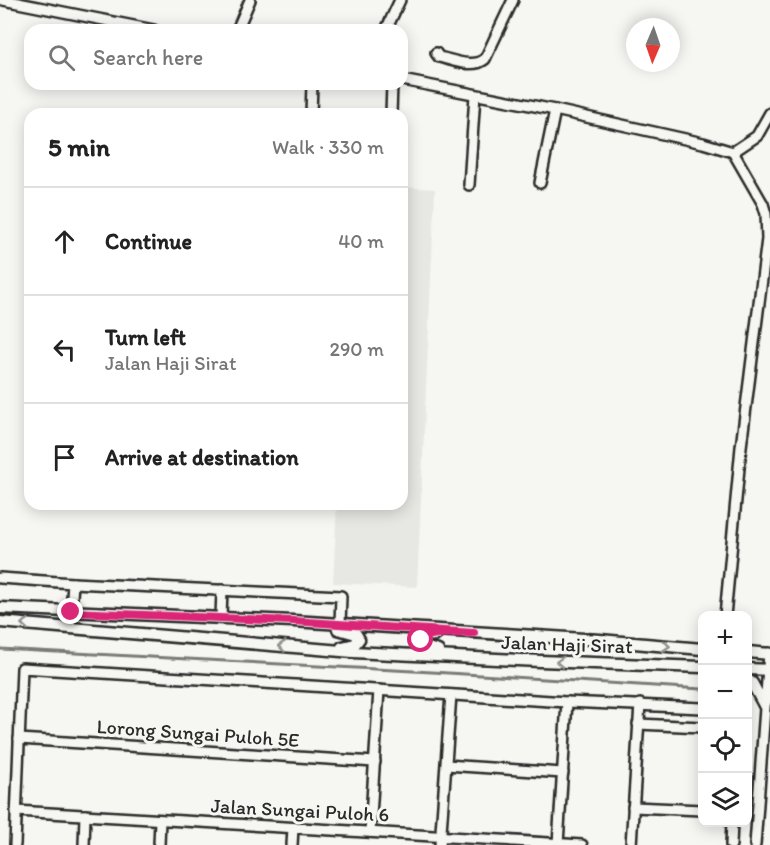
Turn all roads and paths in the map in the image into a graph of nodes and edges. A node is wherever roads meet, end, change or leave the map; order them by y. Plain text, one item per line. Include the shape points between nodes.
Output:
1 (3, 0) edge
2 (250, 0) edge
3 (400, 0) edge
4 (513, 0) edge
5 (124, 24) edge
6 (240, 24) edge
7 (389, 24) edge
8 (436, 53) dead end
9 (408, 81) edge
10 (312, 90) edge
11 (392, 90) edge
12 (475, 94) junction
13 (311, 108) edge
14 (391, 108) edge
15 (555, 110) junction
16 (770, 113) edge
17 (733, 153) junction
18 (540, 183) dead end
19 (469, 185) dead end
20 (0, 578) edge
21 (73, 583) junction
22 (222, 590) junction
23 (0, 608) edge
24 (725, 611) edge
25 (71, 612) junction
26 (221, 617) junction
27 (293, 621) junction
28 (0, 622) edge
29 (340, 624) junction
30 (474, 633) junction
31 (312, 649) junction
32 (698, 649) edge
33 (752, 652) edge
34 (769, 654) edge
35 (477, 658) junction
36 (698, 668) edge
37 (752, 669) edge
38 (769, 670) edge
39 (752, 684) edge
40 (379, 690) junction
41 (770, 693) edge
42 (451, 695) junction
43 (567, 702) junction
44 (640, 705) junction
45 (698, 708) edge
46 (766, 710) edge
47 (638, 724) junction
48 (698, 727) edge
49 (19, 739) junction
50 (375, 762) junction
51 (446, 765) junction
52 (563, 773) junction
53 (759, 783) junction
54 (770, 784) edge
55 (633, 807) junction
56 (698, 810) edge
57 (16, 811) junction
58 (85, 815) junction
59 (160, 820) junction
60 (732, 827) edge
61 (293, 828) junction
62 (370, 832) junction
63 (440, 841) edge
64 (558, 844) edge
65 (15, 845) edge
66 (84, 845) edge
67 (159, 845) edge
68 (292, 845) edge
69 (575, 845) edge
70 (582, 845) edge
71 (631, 845) edge
72 (731, 845) edge
73 (755, 845) edge

1 - 5 street
2 - 6 street
3 - 7 street
4 - 8 street via 479,63 439,57
9 - 12 street
10 - 13 street
11 - 14 street
12 - 15 street
12 - 19 street
15 - 17 street
15 - 18 street
16 - 17 street via 757,136
17 - 24 street via 763,204 766,239
20 - 21 street
21 - 22 street
21 - 25 street
22 - 26 street
22 - 29 street via 341,596
23 - 25 main road, Jalan Haji Sirat
25 - 26 main road, Jalan Haji Sirat
26 - 27 main road, Jalan Haji Sirat
27 - 29 main road, Jalan Haji Sirat
27 - 31 main road via 347,630 358,639 348,646
31 -> 28 main road, Jalan Haji Sirat
29 - 30 main road, Jalan Haji Sirat
30 -> 32 main road, Jalan Haji Sirat
30 - 35 main road via 424,636 420,643 427,649
31 - 35 main road, Jalan Haji Sirat
33 - 34 main road
34 - 38 street
36 -> 35 main road, Jalan Haji Sirat
37 - 38 main road
38 - 46 street
39 - 46 main road
40 - 42 street
40 - 49 street via 22,668
40 - 50 street
41 - 46 main road
42 - 43 street
42 - 51 street
43 - 44 street
43 - 52 street
44 - 45 street
44 - 47 street
46 - 53 street
47 - 48 street
47 - 55 street
49 - 50 street, Lorong Sungai Puloh 5E
49 - 57 street
50 - 62 street
51 - 52 street
51 - 63 street
52 - 64 street
53 - 54 street
53 - 73 street
55 - 56 street
55 - 71 street
57 - 58 street, Jalan Sungai Puloh 6
57 - 65 street
58 - 59 street, Jalan Sungai Puloh 6
58 - 66 street
59 - 61 street, Jalan Sungai Puloh 6
59 - 67 street
60 - 72 street
61 - 62 street, Jalan Sungai Puloh 6
61 - 68 street
62 - 63 street, Jalan Sungai Puloh 6
63 - 64 street, Jalan Sungai Puloh 6
64 - 69 street, Jalan Sungai Puloh 6
69 - 70 street, Jalan Sungai Puloh 6

